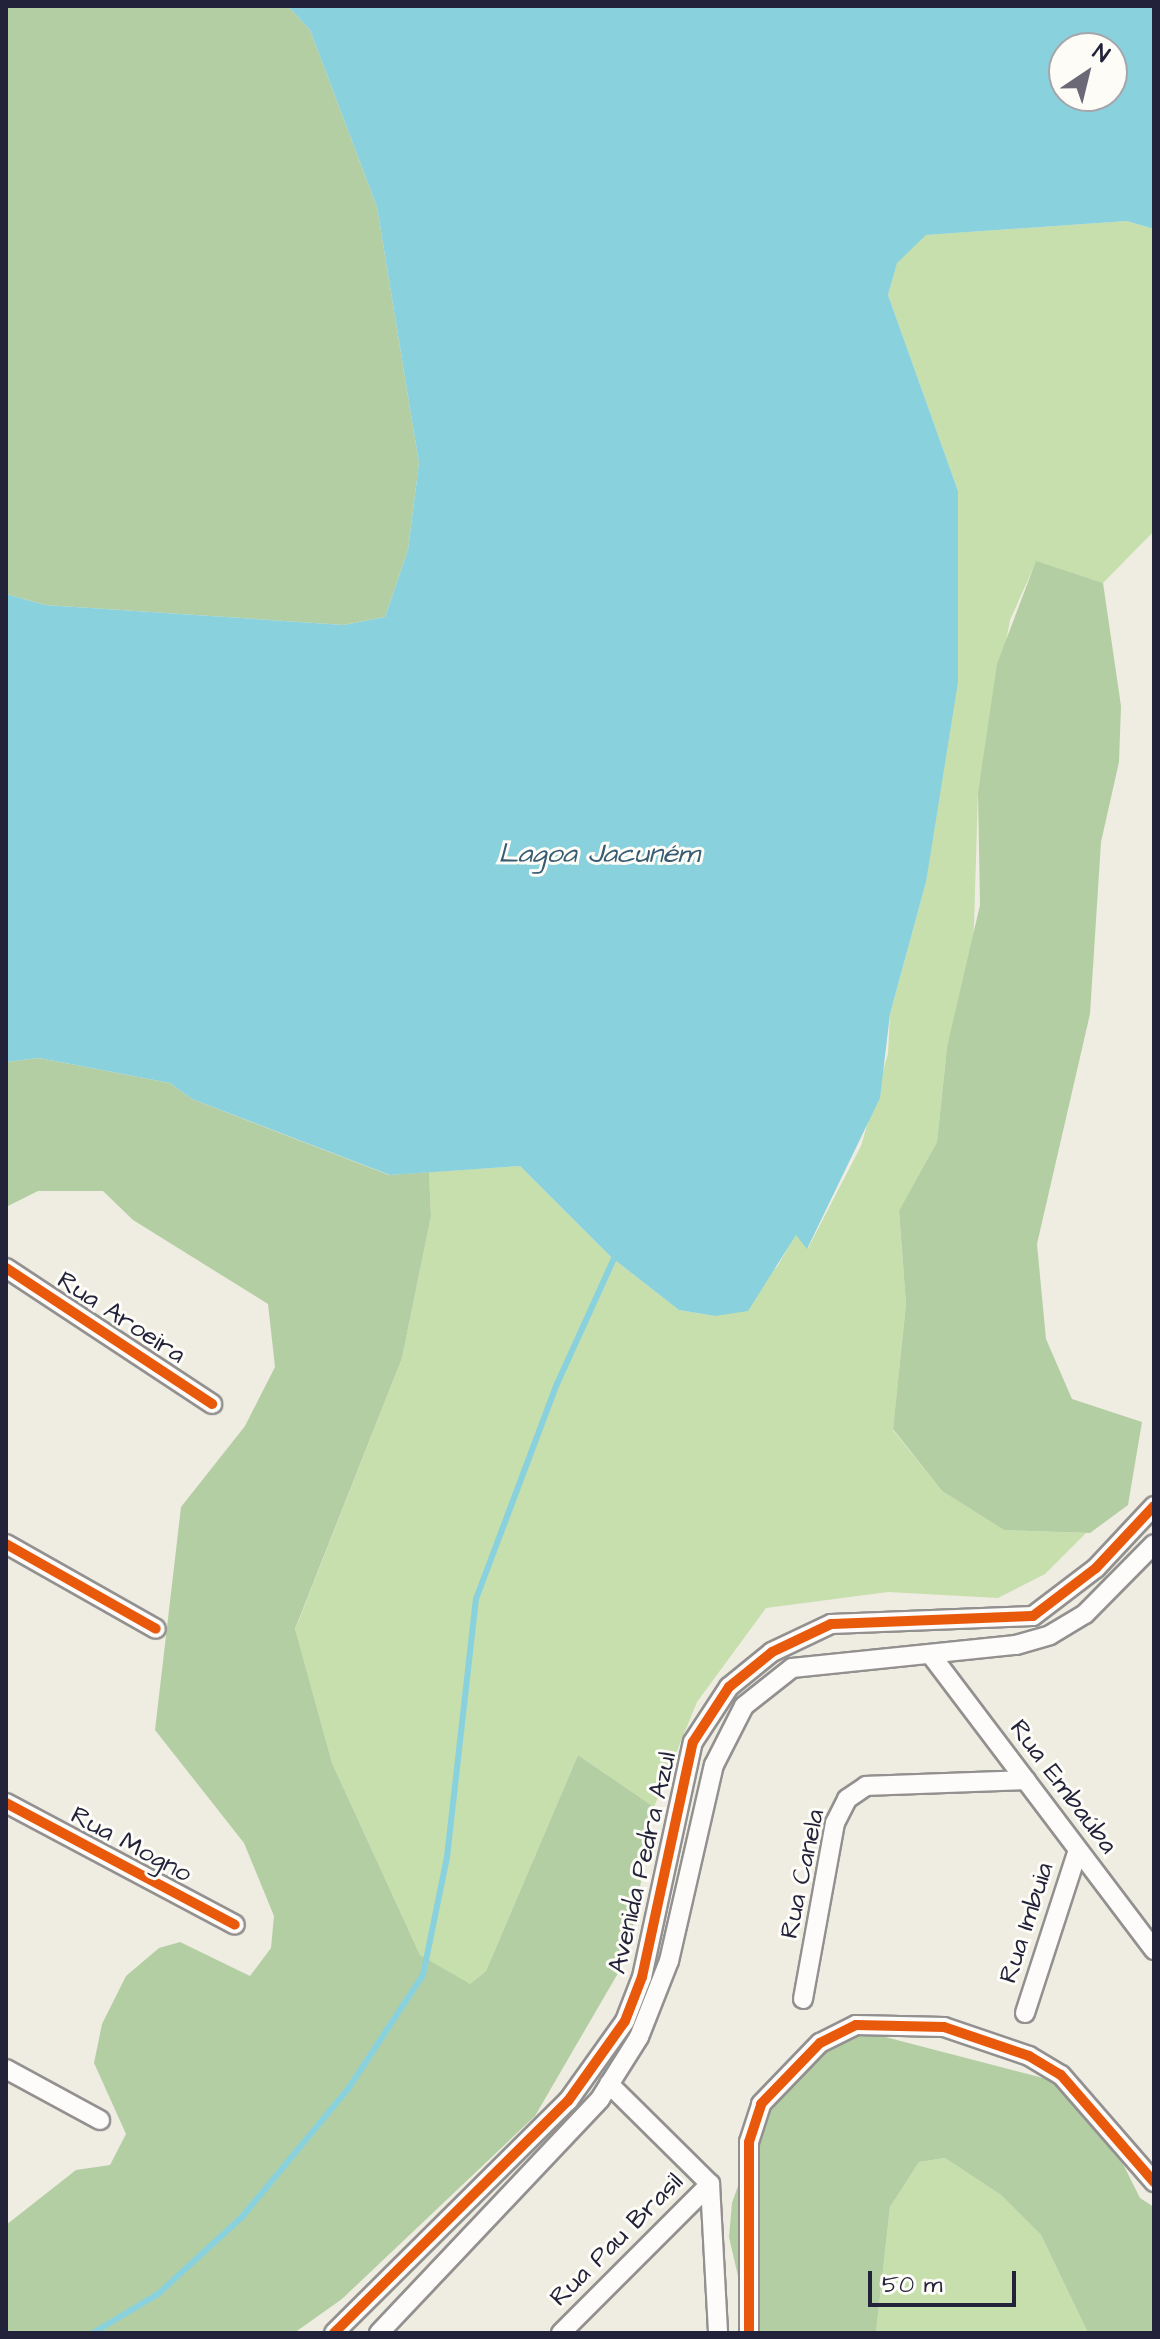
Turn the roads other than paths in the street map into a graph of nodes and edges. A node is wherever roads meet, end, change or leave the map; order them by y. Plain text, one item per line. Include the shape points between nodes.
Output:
1 (6, 1268) edge
2 (212, 1404) dead end
3 (1154, 1506) edge
4 (6, 1544) edge
5 (1151, 1557) edge
6 (156, 1629) dead end
7 (931, 1655) junction
8 (1026, 1780) junction
9 (6, 1803) edge
10 (1078, 1850) junction
11 (235, 1925) dead end
12 (1154, 1950) edge
13 (803, 1999) dead end
14 (1025, 2013) dead end
15 (6, 2069) edge
16 (609, 2084) junction
17 (100, 2120) dead end
18 (1154, 2182) edge
19 (710, 2184) junction
20 (334, 2333) edge
21 (379, 2333) edge
22 (561, 2333) edge
23 (718, 2333) edge
24 (749, 2333) edge

1 - 2 street, Rua Aroeira
3 - 20 street, Avenida Pedra Azul via 1096,1568 1033,1616 831,1624 772,1652 729,1687 693,1742 642,1977 625,2021 568,2101
4 - 6 street
5 - 7 street, Avenida Pedra Azul via 1085,1614 1050,1635
7 - 8 street, Rua Embaúba
7 - 16 street, Avenida Pedra Azul via 836,1658 792,1668 744,1706 714,1765 669,1961 639,2037
8 - 10 street, Rua Embaúba
8 - 13 street, Rua Canela via 866,1786 847,1799 835,1823
9 - 11 street, Rua Mogno
10 - 12 street, Rua Embaúba
10 - 14 street, Rua Imbuia
15 - 17 street
16 - 19 street
16 - 21 street, Avenida Pedra Azul
18 - 24 street via 1071,2085 1029,2056 944,2027 856,2025 820,2043 761,2104 749,2142
19 - 22 street, Rua Pau Brasil
19 - 23 street

